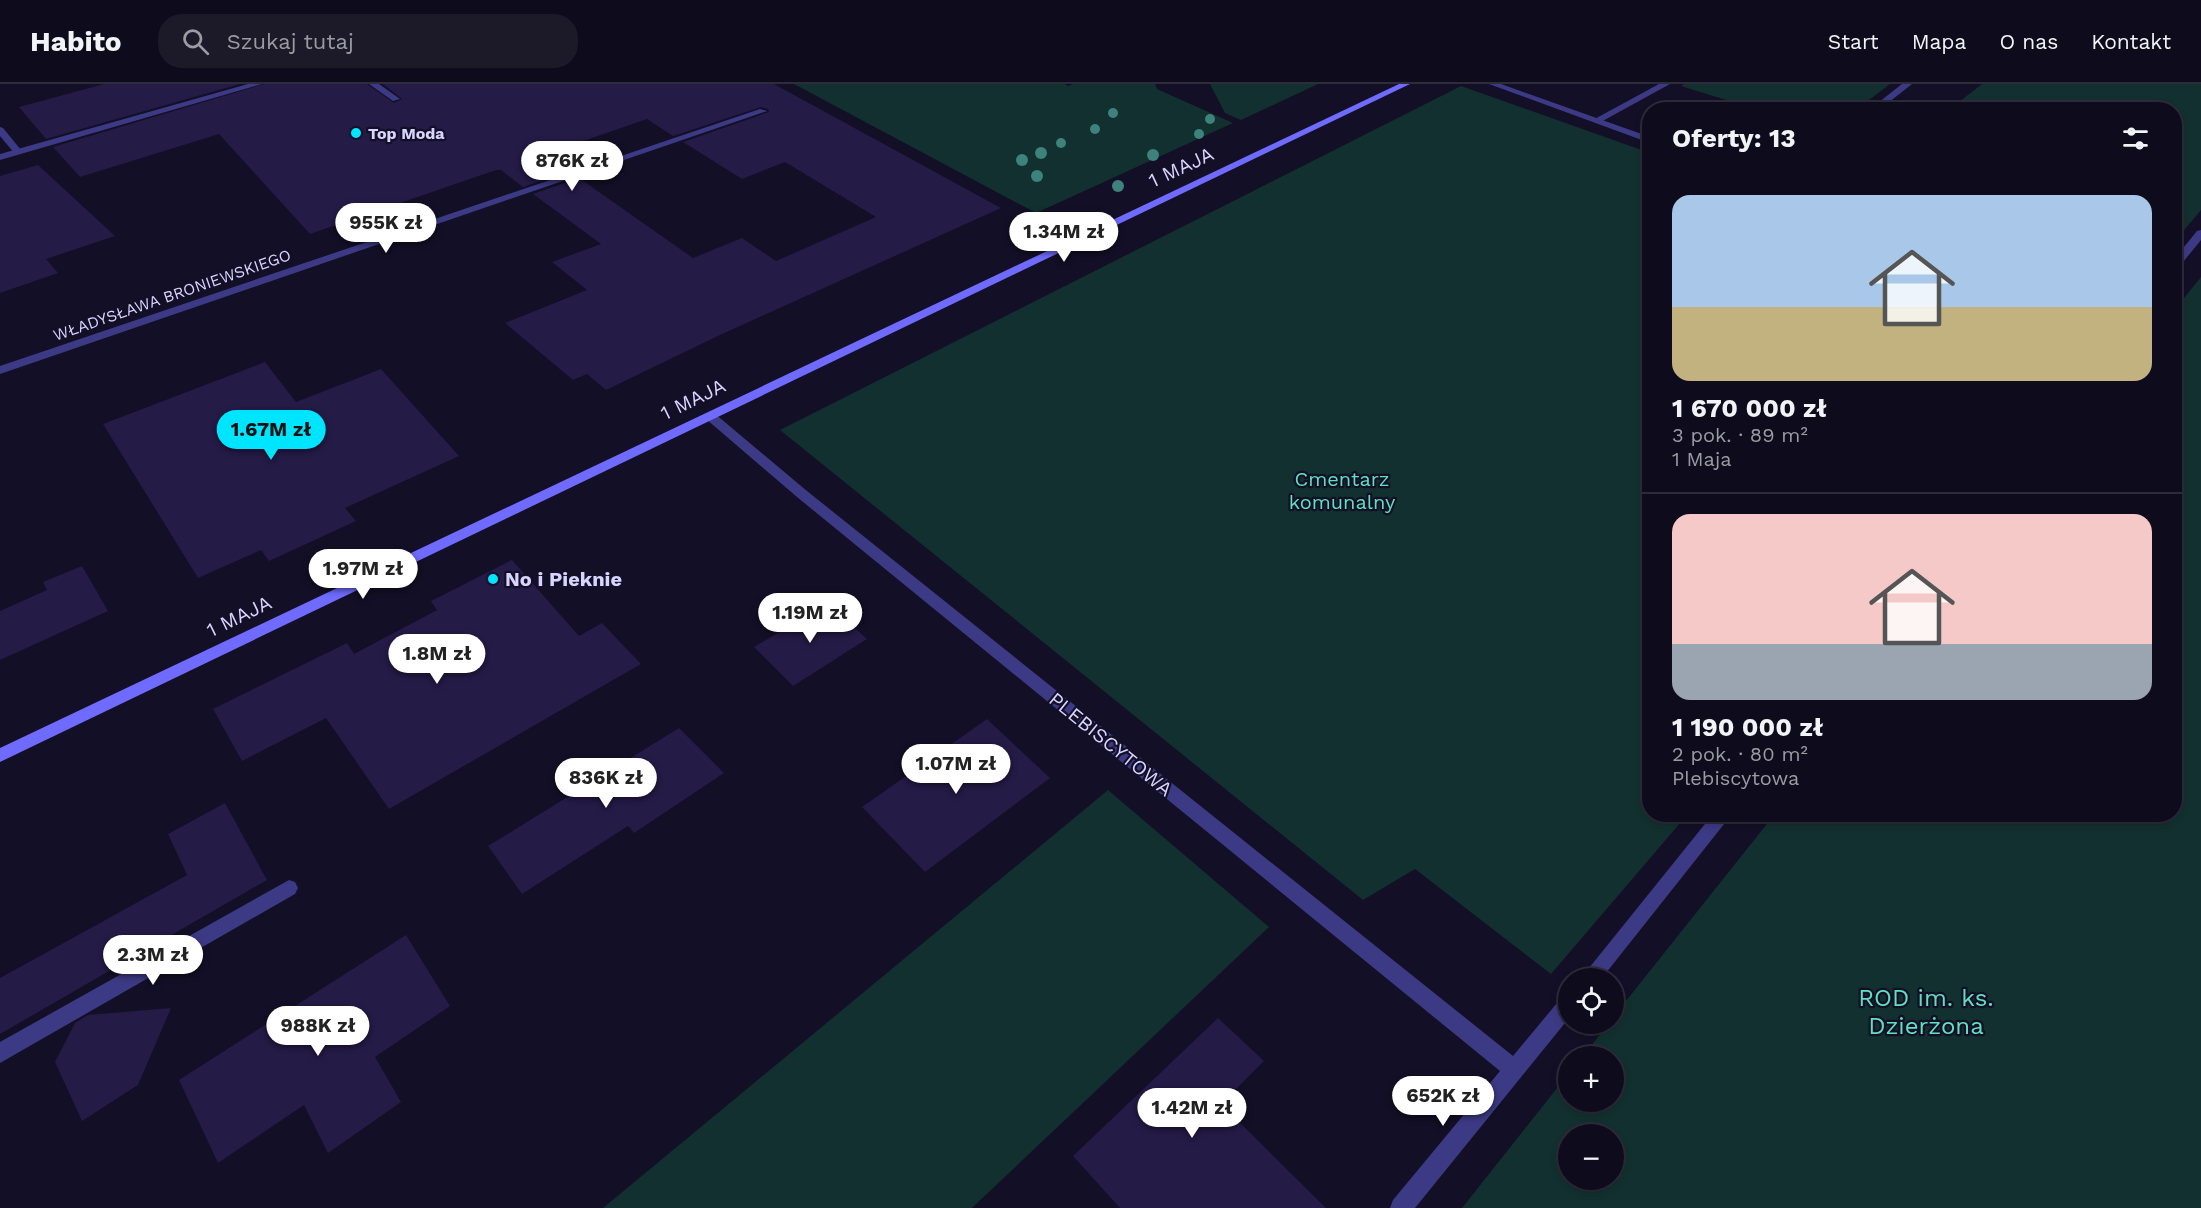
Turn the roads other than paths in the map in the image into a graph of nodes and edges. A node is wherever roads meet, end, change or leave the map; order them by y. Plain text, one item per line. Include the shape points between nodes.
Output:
1 (258, 84) edge
2 (373, 84) edge
3 (1406, 84) edge
4 (1493, 84) edge
5 (1666, 84) edge
6 (1908, 84) edge
7 (396, 99) dead end
8 (1884, 102) edge
9 (763, 111) dead end
10 (1596, 121) junction
11 (0, 130) edge
12 (1642, 137) edge
13 (18, 152) junction
14 (0, 157) edge
15 (2201, 233) edge
16 (2182, 256) edge
17 (0, 370) edge
18 (710, 416) junction
19 (0, 755) edge
20 (1717, 822) edge
21 (289, 888) dead end
22 (1598, 968) edge
23 (1558, 1016) edge
24 (0, 1053) edge
25 (1514, 1070) junction
26 (1401, 1208) edge

1 - 13 street
2 - 7 street
3 - 18 street, 1 MAJA
4 - 10 street
5 - 10 street
6 - 8 street
9 - 17 street, WŁADYSŁAWA BRONIEWSKIEGO
10 - 12 street
11 - 13 street
13 - 14 street
15 - 16 street
18 - 19 street, 1 MAJA
18 - 25 street, PLEBISCYTOWA
20 - 22 street
21 - 24 street
23 - 25 street
25 - 26 street

